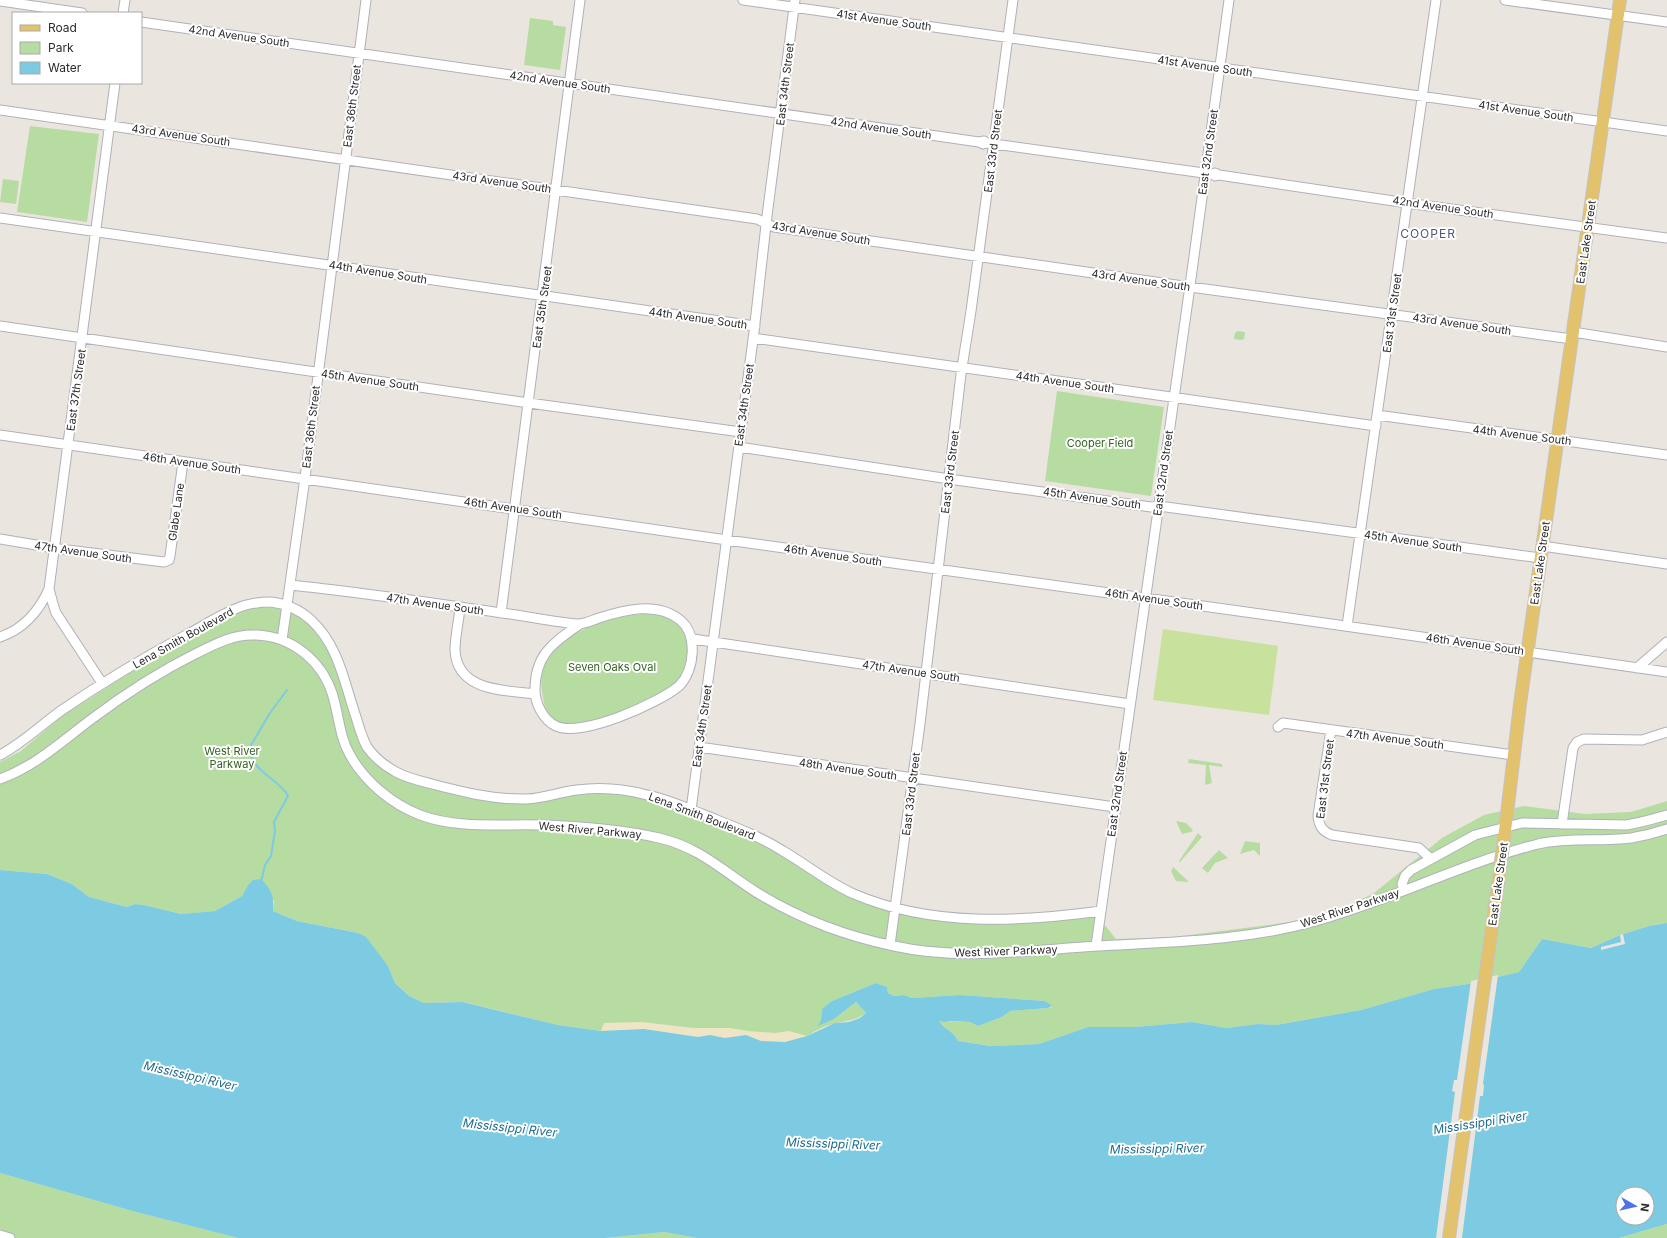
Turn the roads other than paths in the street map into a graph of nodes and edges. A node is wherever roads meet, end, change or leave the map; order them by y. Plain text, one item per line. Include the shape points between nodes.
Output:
1 (125, 0) edge
2 (366, 0) edge
3 (580, 0) edge
4 (743, 0) edge
5 (1013, 0) edge
6 (1229, 0) edge
7 (1436, 0) edge
8 (1505, 0) edge
9 (1620, 0) edge
10 (0, 1) edge
11 (795, 4) edge
12 (75, 12) edge
13 (123, 12) edge
14 (1618, 15) junction
15 (142, 22) edge
16 (1667, 22) edge
17 (1008, 38) junction
18 (359, 53) junction
19 (1220, 68) junction
20 (570, 83) junction
21 (115, 84) edge
22 (1422, 96) junction
23 (0, 110) edge
24 (782, 114) junction
25 (1602, 121) junction
26 (109, 125) junction
27 (1667, 131) edge
28 (986, 143) junction
29 (346, 159) junction
30 (1212, 174) junction
31 (556, 190) junction
32 (1407, 202) junction
33 (0, 218) edge
34 (767, 224) junction
35 (1588, 227) junction
36 (96, 232) junction
37 (1667, 238) edge
38 (978, 256) junction
39 (332, 265) junction
40 (1190, 287) junction
41 (543, 296) junction
42 (1392, 314) junction
43 (0, 326) edge
44 (755, 326) junction
45 (1572, 335) junction
46 (83, 338) junction
47 (753, 338) junction
48 (1667, 347) edge
49 (962, 368) junction
50 (318, 373) junction
51 (1174, 398) junction
52 (528, 403) junction
53 (1377, 415) junction
54 (1376, 426) junction
55 (741, 432) junction
56 (0, 435) edge
57 (1558, 440) junction
58 (68, 445) junction
59 (738, 447) junction
60 (1667, 455) edge
61 (183, 462) junction
62 (305, 478) junction
63 (949, 478) junction
64 (1159, 506) junction
65 (515, 508) junction
66 (1361, 534) junction
67 (0, 539) edge
68 (727, 540) junction
69 (54, 548) junction
70 (1541, 552) junction
71 (166, 561) joint
72 (1667, 564) edge
73 (938, 570) junction
74 (290, 585) junction
75 (49, 589) junction
76 (1145, 598) junction
77 (287, 605) junction
78 (460, 607) junction
79 (502, 613) junction
80 (580, 624) junction
81 (1347, 626) junction
82 (0, 637) edge
83 (693, 639) junction
84 (282, 640) junction
85 (1667, 642) edge
86 (714, 643) junction
87 (1527, 651) junction
88 (1637, 668) junction
89 (1667, 672) edge
90 (926, 673) junction
91 (102, 683) junction
92 (535, 694) junction
93 (1130, 704) junction
94 (1278, 727) dead end
95 (1331, 730) junction
96 (1667, 732) edge
97 (699, 748) junction
98 (0, 755) edge
99 (1513, 755) junction
100 (913, 778) junction
101 (0, 779) edge
102 (1115, 807) junction
103 (692, 810) junction
104 (1667, 815) edge
105 (1640, 823) junction
106 (1562, 824) junction
107 (1505, 826) junction
108 (1667, 829) edge
109 (1654, 833) junction
110 (1430, 859) junction
111 (1404, 890) junction
112 (895, 909) junction
113 (1100, 911) junction
114 (890, 945) junction
115 (1096, 946) junction
116 (0, 1235) edge
117 (10, 1238) edge
118 (1449, 1238) edge

1 - 13 street
2 - 18 street, East 36th Street
3 - 20 street, East 35th Street
4 - 11 street, 41st Avenue South
5 - 17 street, East 33rd Street
6 - 19 street, East 32nd Street
7 - 22 street, East 31st Street
8 - 14 street
9 - 14 main road, East Lake Street
10 - 12 street
11 - 17 street, 41st Avenue South
11 - 24 street, East 34th Street
14 - 16 street
14 - 25 main road, East Lake Street
15 - 18 street, 42nd Avenue South
17 - 19 street, 41st Avenue South
17 - 28 street, East 33rd Street
18 - 20 street, 42nd Avenue South
18 - 29 street, East 36th Street
19 - 22 street, 41st Avenue South
19 - 30 street, East 32nd Street
20 - 24 street, 42nd Avenue South
20 - 31 street, East 35th Street
21 - 26 street, East 37th Street
22 - 25 street, 41st Avenue South
22 - 32 street, East 31st Street
23 - 26 street, 43rd Avenue South
24 - 28 street, 42nd Avenue South
24 - 34 street, East 34th Street
25 - 27 street, 41st Avenue South
25 - 35 main road, East Lake Street
26 - 29 street, 43rd Avenue South
26 - 36 street, East 37th Street
28 - 30 street, 42nd Avenue South
28 - 38 street, East 33rd Street
29 - 31 street, 43rd Avenue South
29 - 39 street, East 36th Street
30 - 32 street, 42nd Avenue South
30 - 40 street, East 32nd Street
31 - 34 street, 43rd Avenue South via 757,219
31 - 41 street, East 35th Street
32 - 35 street, 42nd Avenue South
32 - 42 street, East 31st Street
33 - 36 street, 44th Avenue South
34 - 38 street, 43rd Avenue South
34 - 44 street, East 34th Street
35 - 37 street, 42nd Avenue South
35 - 45 main road, East Lake Street
36 - 39 street, 44th Avenue South
36 - 46 street, East 37th Street
38 - 40 street, 43rd Avenue South
38 - 49 street, East 33rd Street
39 - 41 street, 44th Avenue South
39 - 50 street, East 36th Street
40 - 42 street, 43rd Avenue South
40 - 51 street, East 32nd Street
41 - 44 street, 44th Avenue South
41 - 52 street, East 35th Street
42 - 45 street, 43rd Avenue South
42 - 53 street, East 31st Street
43 - 46 street, 45th Avenue South
44 - 47 street, East 34th Street
45 - 48 street, 43rd Avenue South
45 - 57 main road, East Lake Street
46 - 50 street, 45th Avenue South
46 - 58 street, East 37th Street
47 - 49 street, 44th Avenue South
47 - 55 street, East 34th Street
49 - 51 street, 44th Avenue South
49 - 63 street, East 33rd Street
50 - 52 street, 45th Avenue South
50 - 62 street, East 36th Street
51 - 54 street, 44th Avenue South
51 - 64 street, East 32nd Street
52 - 55 street, 45th Avenue South
52 - 65 street, East 35th Street
53 - 54 street, East 31st Street
53 - 57 street, 44th Avenue South
54 - 66 street, East 31st Street
55 - 59 street, East 34th Street
56 - 58 street, 46th Avenue South
57 - 60 street, 44th Avenue South
57 - 70 main road, East Lake Street
58 - 61 street, 46th Avenue South
58 - 69 street, East 37th Street
59 - 63 street, 45th Avenue South
59 - 68 street, East 34th Street
61 - 62 street, 46th Avenue South
61 - 71 street, Glabe Lane via 170,556
62 - 65 street, 46th Avenue South
62 - 74 street, East 36th Street
63 - 64 street, 45th Avenue South via 1151,507
63 - 73 street, East 33rd Street
64 - 66 street, 45th Avenue South
64 - 76 street, East 32nd Street
65 - 68 street, 46th Avenue South
65 - 79 street, East 35th Street
66 - 70 street, 45th Avenue South
66 - 81 street, East 31st Street
67 - 69 street, 47th Avenue South
68 - 73 street, 46th Avenue South
68 - 86 street, East 34th Street
69 - 71 street, 47th Avenue South
69 - 75 street, East 37th Street
70 - 72 street, 45th Avenue South
70 - 87 main road, East Lake Street
73 - 76 street, 46th Avenue South
73 - 90 street, East 33rd Street
74 - 77 street, East 36th Street
74 - 78 street, 47th Avenue South
75 - 82 street via 42,605 32,618
75 - 91 street, East 37th Street via 56,613
76 - 81 street, 46th Avenue South
76 - 93 street, East 32nd Street
77 - 84 street, East 36th Street
77 - 91 street, Lena Smith Boulevard via 258,602 243,606
77 - 103 street, Lena Smith Boulevard via 305,614 330,643 339,660 362,738 379,761 403,776 455,790 503,798 528,799 600,788 624,790
78 - 79 street, 47th Avenue South
78 - 92 street via 455,652 464,674 480,685
79 - 80 street, 47th Avenue South
80 - 83 street via 629,610 658,610 669,612 682,621
80 - 92 street via 545,652 536,673
81 - 87 street, 46th Avenue South
83 - 86 street, 47th Avenue South
83 - 92 street via 689,669 680,685 646,705 607,722 588,726 557,727 547,720
84 - 101 street, West River Parkway via 263,635 238,636 207,647 143,683 28,767
84 - 114 street, West River Parkway via 302,651 324,676 331,690 342,736 356,764 383,793 407,809 437,821 458,824 600,829 672,842 703,855 760,895 810,920
85 - 88 street
86 - 90 street, 47th Avenue South
86 - 97 street, East 34th Street
87 - 88 street, 46th Avenue South
87 - 99 main road, East Lake Street
88 - 89 street, 46th Avenue South
90 - 93 street, 47th Avenue South
90 - 100 street, East 33rd Street
91 - 98 street, Lena Smith Boulevard
93 - 102 street, East 32nd Street
94 - 95 street, 47th Avenue South via 1283,723
95 - 99 street, 47th Avenue South
95 - 110 street, East 31st Street via 1318,816 1320,828 1332,835 1419,848
96 - 106 street via 1642,740 1584,739 1577,742 1573,748
97 - 100 street, 48th Avenue South
97 - 103 street, East 34th Street
99 - 107 main road, East Lake Street
100 - 102 street, 48th Avenue South
100 - 112 street, East 33rd Street
102 - 113 street, East 32nd Street
103 - 112 street, Lena Smith Boulevard via 782,849 851,893
104 - 105 street, West River Parkway
105 - 106 street, West River Parkway
105 - 109 street
106 - 107 street, West River Parkway via 1522,823
107 - 110 street, West River Parkway via 1475,836
107 - 118 main road, East Lake Street, bridge
108 - 109 street, West River Parkway
109 - 111 street, West River Parkway via 1629,838 1573,839 1544,843
110 - 111 street, West River Parkway via 1405,876 1402,884
111 - 115 street, West River Parkway via 1320,920 1269,931 1169,943
112 - 113 street, Lena Smith Boulevard via 968,918 1022,918
112 - 114 street, East 33rd Street
113 - 115 street, East 32nd Street
114 - 115 street, West River Parkway via 955,954
116 - 117 street

